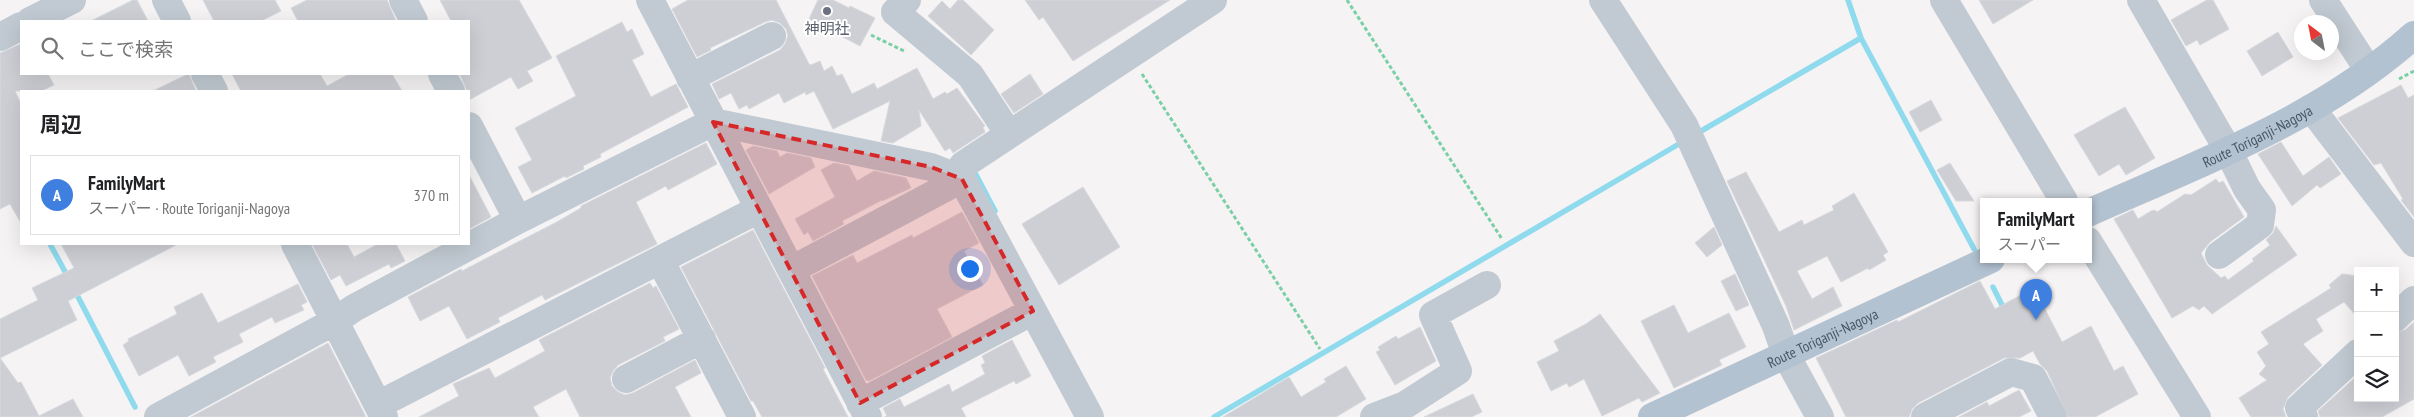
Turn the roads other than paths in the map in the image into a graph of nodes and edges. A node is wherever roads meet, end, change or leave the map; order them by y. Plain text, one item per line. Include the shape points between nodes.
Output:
1 (72, 0) edge
2 (166, 0) edge
3 (403, 0) edge
4 (907, 0) edge
5 (1213, 0) edge
6 (1603, 0) edge
7 (1944, 0) edge
8 (2140, 0) edge
9 (2323, 0) edge
10 (657, 3) edge
11 (32, 20) edge
12 (176, 20) edge
13 (413, 20) edge
14 (20, 27) edge
15 (2414, 35) edge
16 (772, 36) dead end
17 (0, 37) edge
18 (2370, 71) junction
19 (206, 75) edge
20 (442, 75) edge
21 (690, 78) junction
22 (213, 90) edge
23 (450, 90) edge
24 (2311, 108) junction
25 (713, 122) junction
26 (470, 128) edge
27 (1009, 134) junction
28 (2228, 150) junction
29 (962, 179) junction
30 (2062, 198) edge
31 (759, 209) junction
32 (2092, 211) edge
33 (518, 220) junction
34 (2414, 243) edge
35 (296, 245) edge
36 (2092, 247) edge
37 (2219, 255) dead end
38 (660, 260) junction
39 (1982, 263) edge
40 (791, 270) junction
41 (1487, 285) dead end
42 (2414, 300) edge
43 (1033, 311) junction
44 (2399, 314) edge
45 (335, 321) junction
46 (702, 339) junction
47 (1786, 355) junction
48 (2354, 357) edge
49 (626, 379) dead end
50 (864, 410) edge
51 (381, 411) edge
52 (158, 417) edge
53 (742, 417) edge
54 (1090, 417) edge
55 (1374, 417) edge
56 (1652, 417) edge
57 (1820, 417) edge
58 (1925, 417) edge
59 (2053, 417) edge
60 (2197, 417) edge
61 (2304, 417) edge

1 - 11 street
2 - 12 street
3 - 13 street
4 - 27 street via 896,12 970,75
5 - 27 street
6 - 47 street via 1684,125 1776,326
7 - 30 street
8 - 28 street
9 - 18 street
10 - 21 street
14 - 17 street
15 - 18 main road, Route Toriganji-Nagoya
16 - 21 street
18 - 24 main road, Route Toriganji-Nagoya
19 - 22 street
20 - 23 street
21 - 25 street
24 - 28 main road, Route Toriganji-Nagoya
24 - 34 street
25 - 29 street via 931,167
25 - 31 street
25 - 33 street
26 - 33 street
27 - 29 street via 963,165
28 - 32 main road, Route Toriganji-Nagoya
28 - 37 street via 2247,189 2262,210 2260,225
29 - 40 street
29 - 43 street
31 - 38 street
31 - 40 street
33 - 45 street
35 - 45 street
36 - 60 street
38 - 46 street
38 - 51 street
39 - 47 main road, Route Toriganji-Nagoya
40 - 50 street
41 - 55 street via 1433,316 1458,371 1405,405
42 - 44 street
43 - 50 street
43 - 54 street
45 - 51 street
45 - 52 street
46 - 49 street
46 - 53 street
47 - 56 main road, Route Toriganji-Nagoya
47 - 57 street
48 - 61 street via 2299,408
58 - 59 street via 2012,372 2033,378

